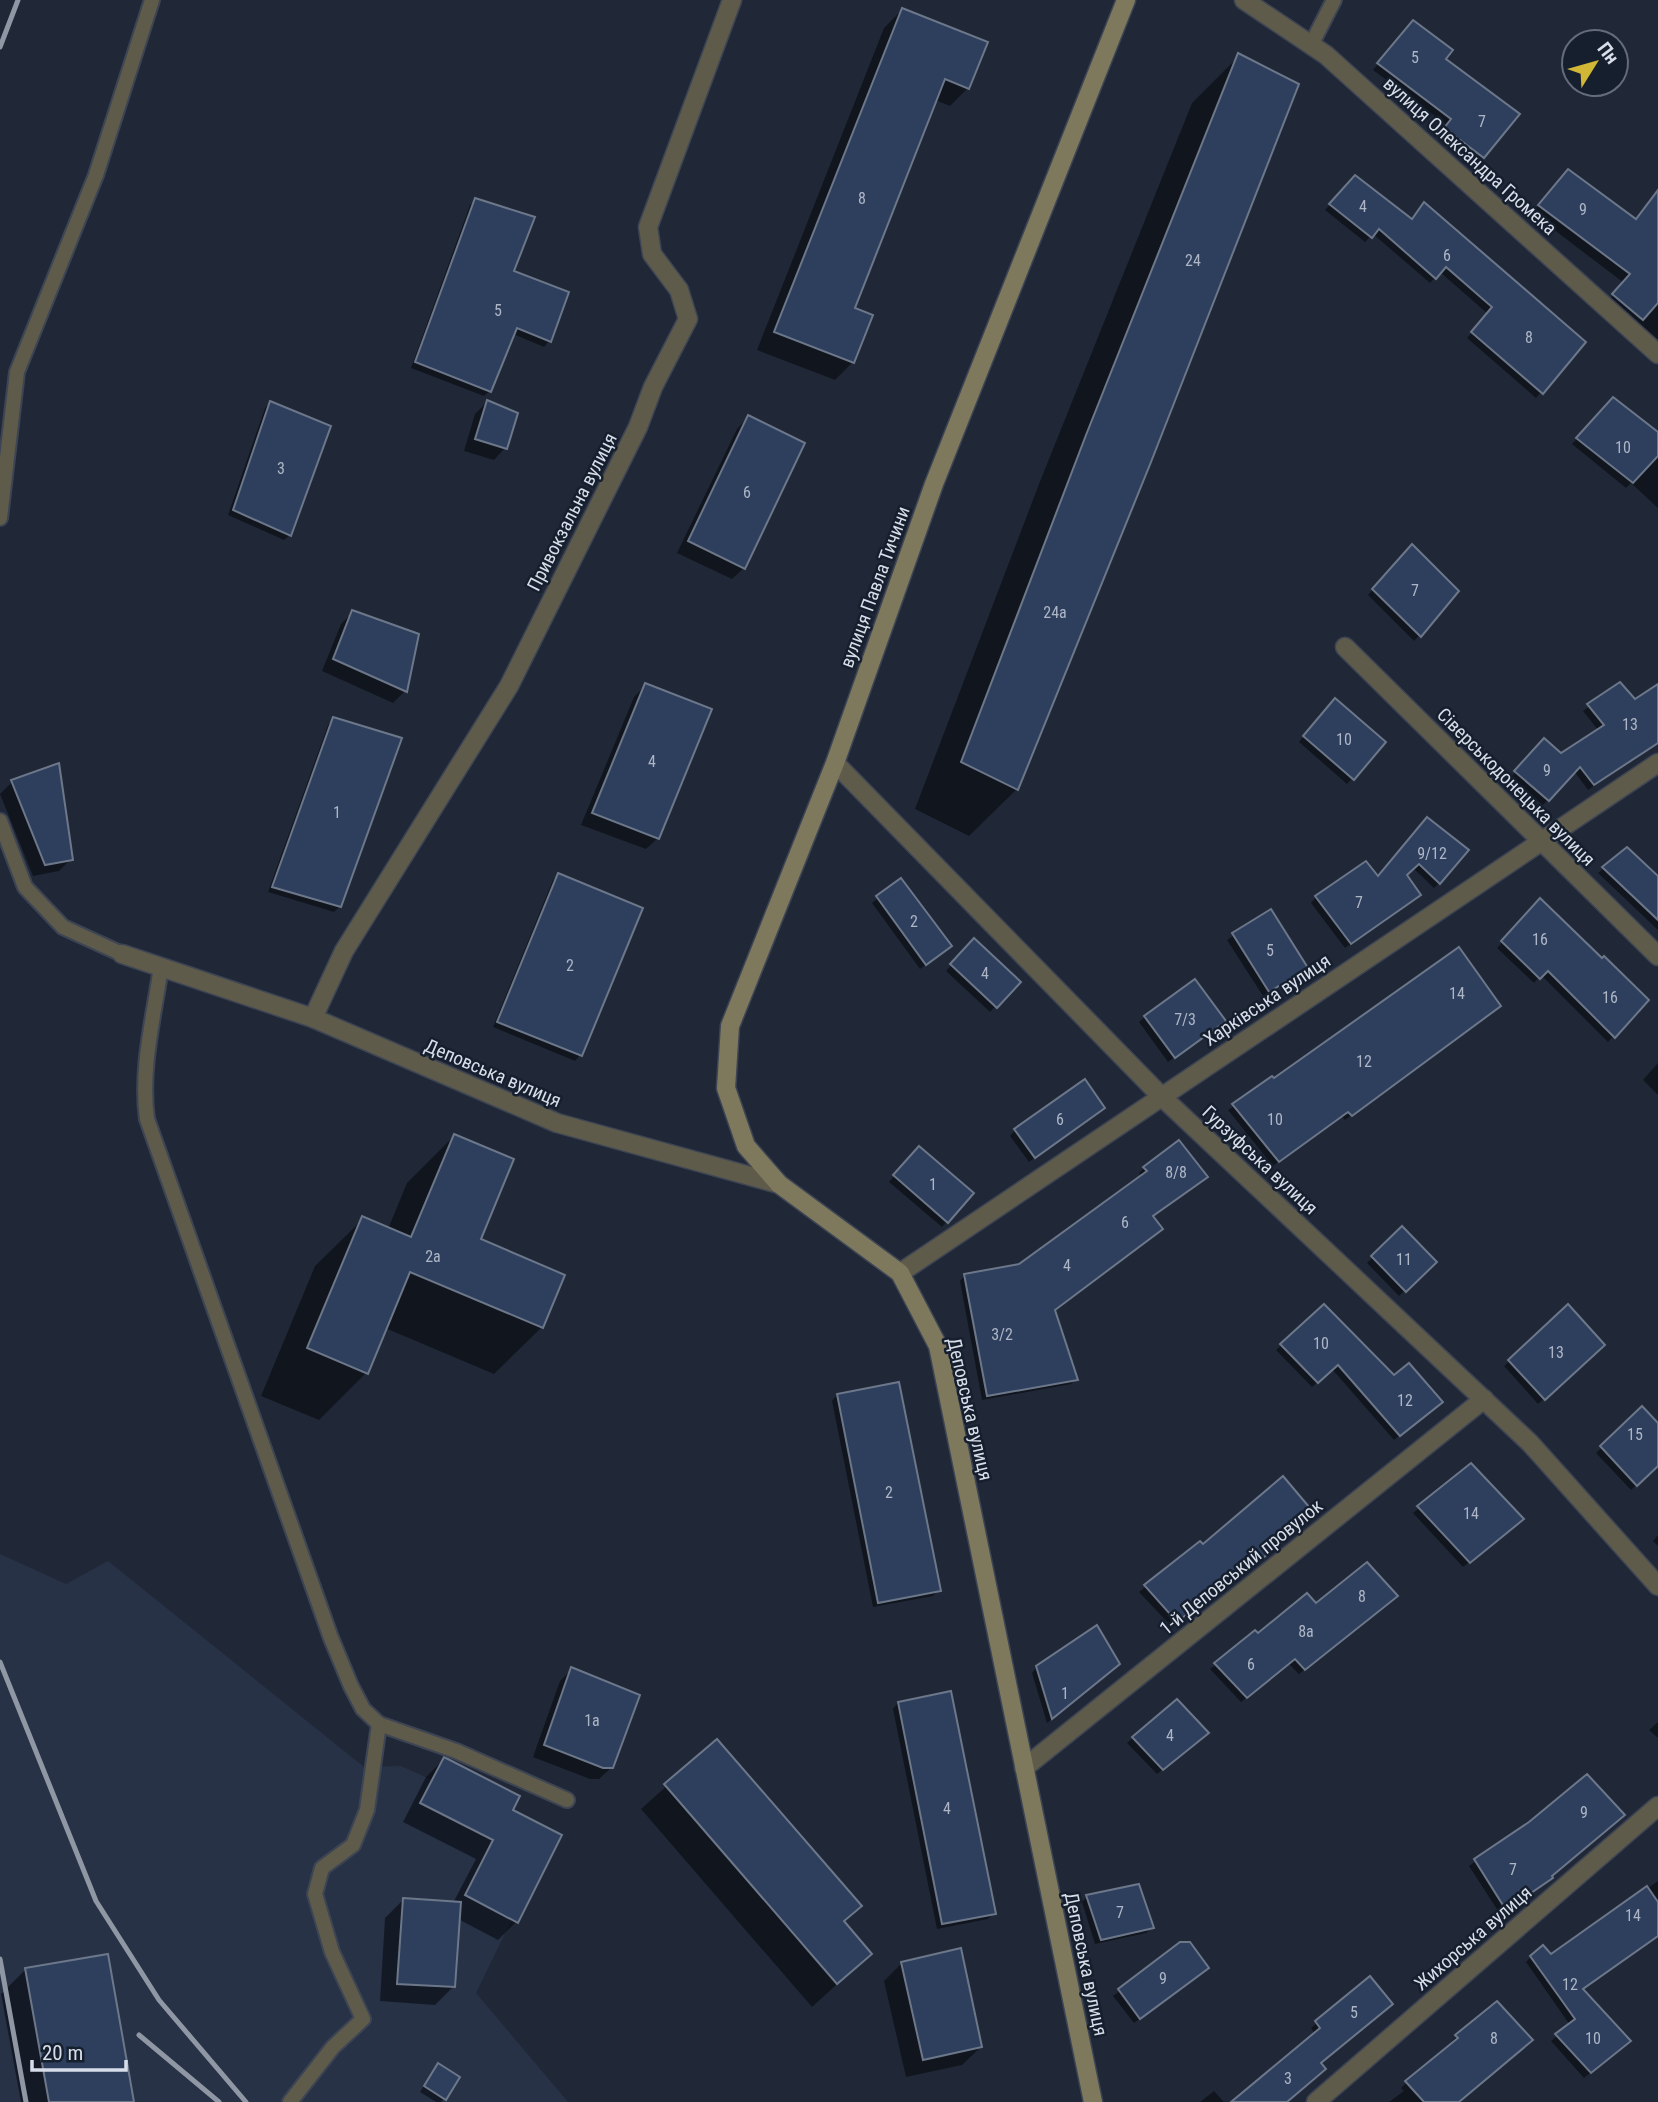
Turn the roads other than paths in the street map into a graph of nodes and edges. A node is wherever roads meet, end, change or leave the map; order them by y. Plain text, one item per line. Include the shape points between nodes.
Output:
1 (152, 0) edge
2 (732, 0) edge
3 (1126, 0) edge
4 (1244, 0) edge
5 (1334, 0) edge
6 (1311, 45) junction
7 (1658, 354) edge
8 (0, 518) edge
9 (1345, 647) dead end
10 (835, 763) junction
11 (1658, 763) edge
12 (0, 821) edge
13 (1541, 841) junction
14 (122, 954) joint
15 (1658, 956) edge
16 (161, 967) junction
17 (313, 1017) junction
18 (1161, 1096) junction
19 (779, 1184) junction
20 (900, 1273) junction
21 (1484, 1399) junction
22 (1658, 1586) edge
23 (379, 1724) junction
24 (1024, 1768) junction
25 (567, 1800) dead end
26 (1658, 1806) edge
27 (290, 2102) edge
28 (1093, 2102) edge
29 (1315, 2102) edge

1 - 8 lane via 96,175 17,372
2 - 17 street, Привокзальна вулиця via 648,227 652,254 680,290 688,319 509,686 344,951
3 - 10 main road, вулиця Павла Тичини via 934,484
4 - 6 street, вулиця Олександра Громека
5 - 6 lane
6 - 7 street, вулиця Олександра Громека
9 - 13 street, Сіверськодонецька вулиця
10 - 18 street, Гурзуфська вулиця
10 - 19 main road, вулиця Павла Тичини via 730,1026 726,1088 746,1146
11 - 13 street, Харківська вулиця
12 - 14 lane via 25,887 63,927
13 - 15 street, Сіверськодонецька вулиця
13 - 18 street, Харківська вулиця
14 - 16 street, Деповська вулиця
16 - 17 street, Деповська вулиця
16 - 23 lane via 146,1070 147,1119 331,1637 363,1710
17 - 19 street, Деповська вулиця via 557,1123
18 - 20 street, Харківська вулиця
18 - 21 street, Гурзуфська вулиця
19 - 20 main road, Деповська вулиця
20 - 24 main road, Деповська вулиця via 938,1346
21 - 22 street, Гурзуфська вулиця via 1530,1443
21 - 24 street, 1-й Деповський провулок
23 - 25 lane via 456,1751
23 - 27 lane via 368,1810 353,1845 323,1868 315,1894 332,1952 363,2019 333,2047
24 - 28 main road, Деповська вулиця
26 - 29 street, Жихорська вулиця

